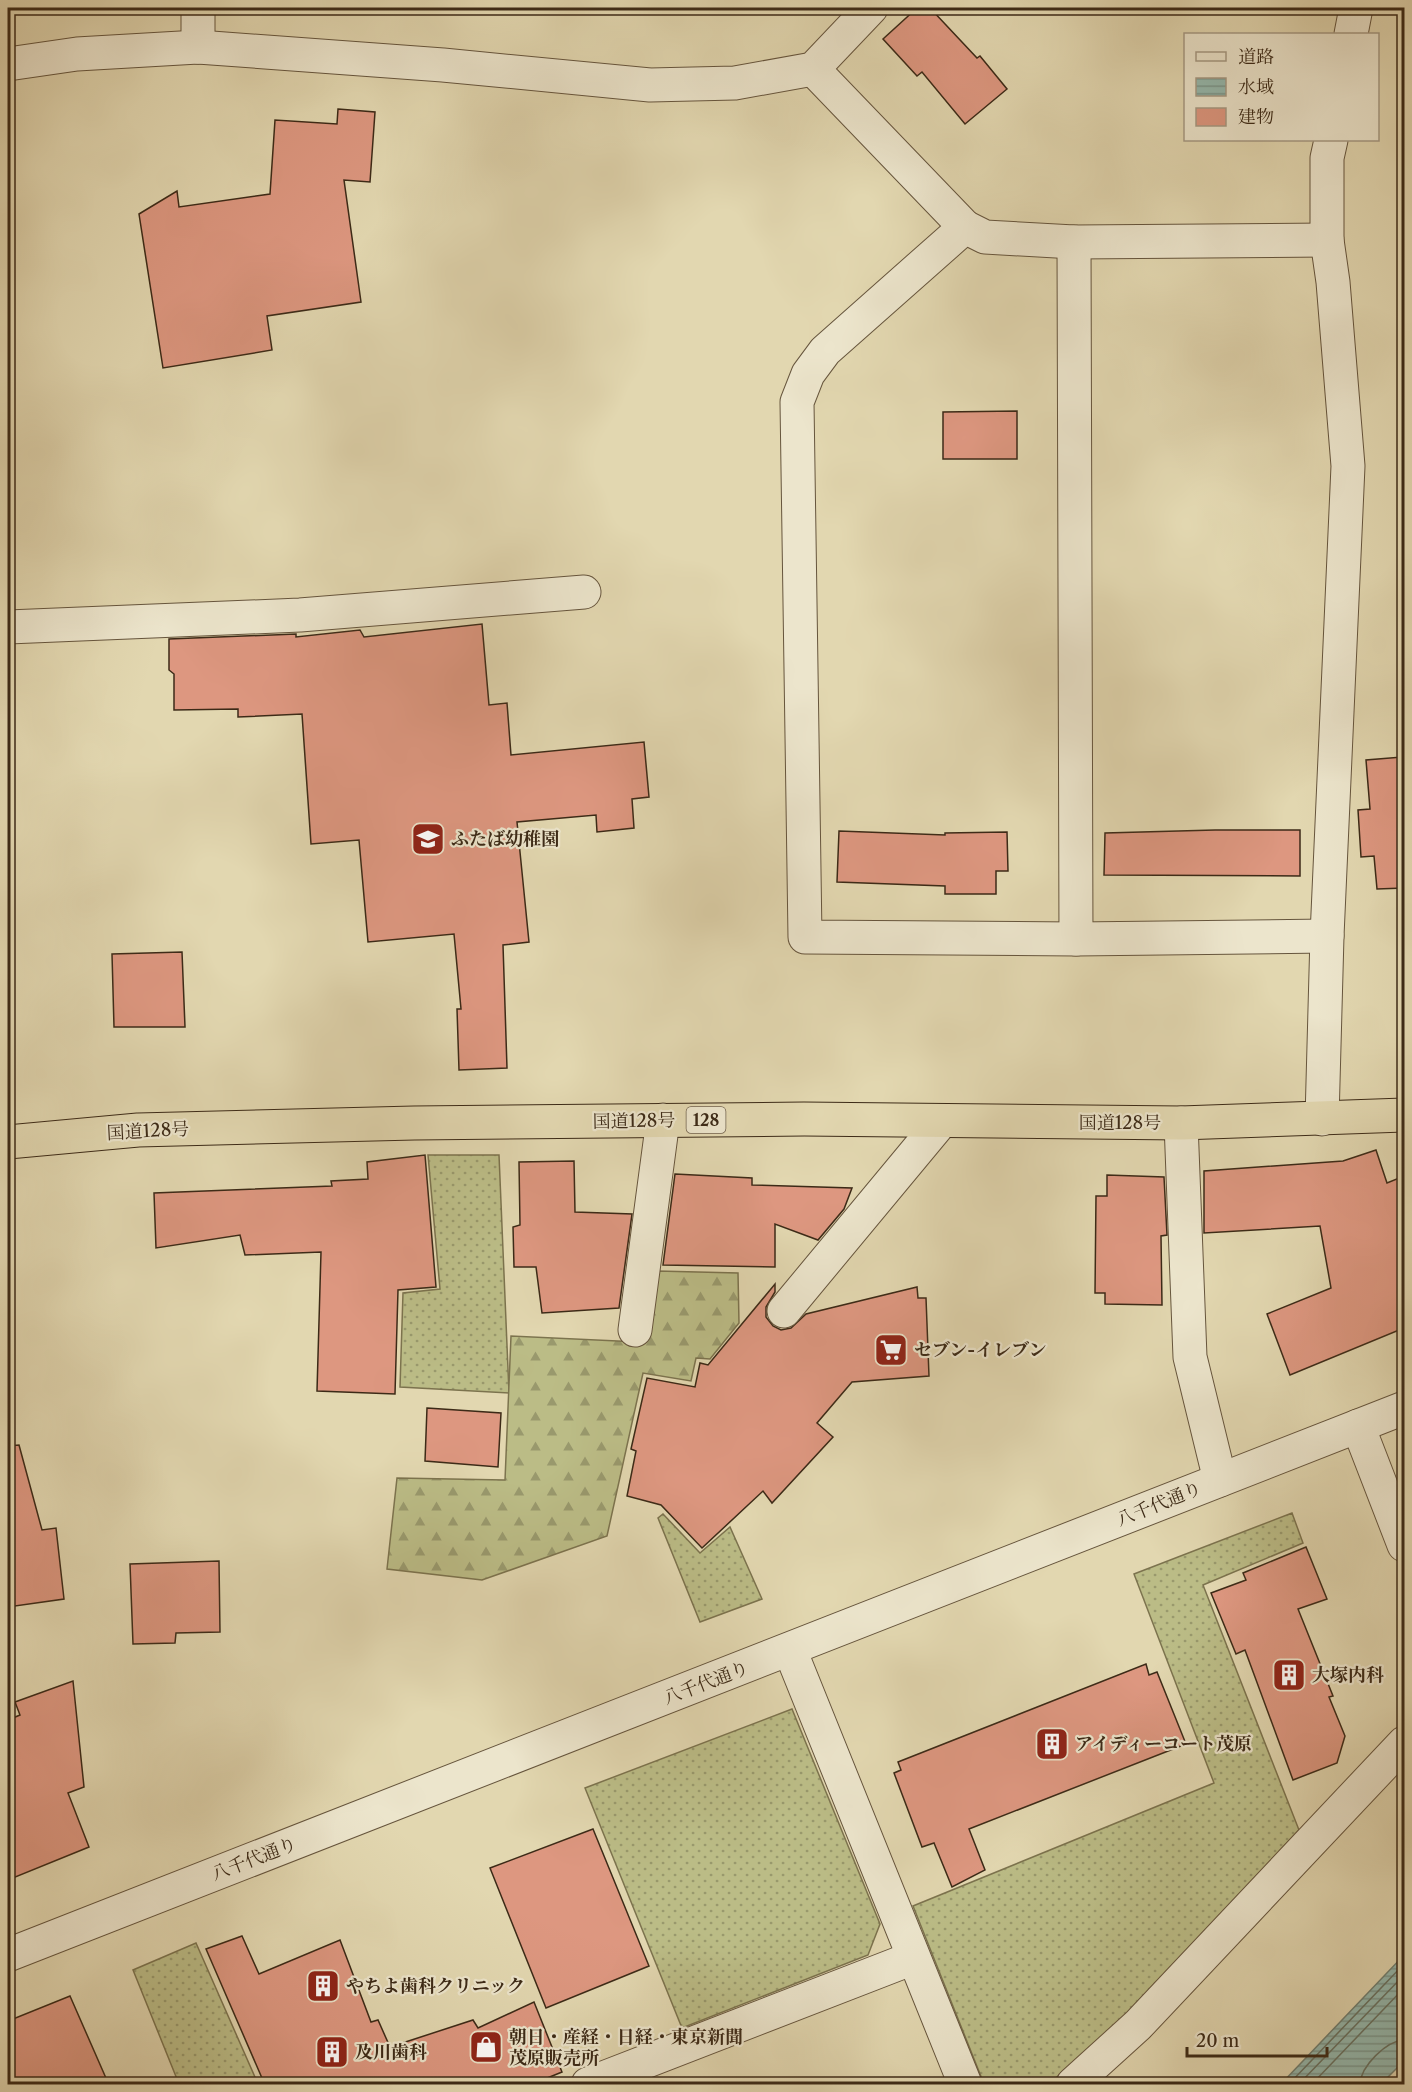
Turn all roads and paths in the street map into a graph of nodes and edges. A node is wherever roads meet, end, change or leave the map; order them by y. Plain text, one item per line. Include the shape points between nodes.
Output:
1 (198, 8) edge
2 (871, 8) edge
3 (1356, 8) edge
4 (1351, 33) edge
5 (198, 48) junction
6 (8, 64) edge
7 (813, 69) junction
8 (1331, 141) edge
9 (965, 226) junction
10 (1327, 240) junction
11 (1074, 242) junction
12 (584, 592) dead end
13 (8, 627) edge
14 (1327, 936) junction
15 (1076, 939) junction
16 (1404, 1115) edge
17 (1322, 1119) junction
18 (663, 1120) junction
19 (940, 1123) junction
20 (1181, 1123) junction
21 (8, 1142) edge
22 (784, 1311) dead end
23 (635, 1329) dead end
24 (1404, 1408) edge
25 (1358, 1426) junction
26 (1220, 1480) junction
27 (1404, 1545) edge
28 (790, 1650) junction
29 (1404, 1743) edge
30 (8, 1955) edge
31 (913, 1958) junction
32 (603, 2082) edge
33 (965, 2085) edge
34 (1073, 2085) edge

1 - 5 street
2 - 7 street
3 - 4 street
5 - 6 street via 78,54
5 - 7 street via 443,65 650,85 735,83
7 - 9 street
8 - 10 street
9 - 11 street via 985,237
9 - 15 street via 825,351 808,374 797,402 805,937
10 - 11 street
10 - 14 street via 1334,282 1348,466
11 - 15 street
12 - 13 street via 300,615
14 - 15 street
14 - 17 street
16 - 17 highway, 国道128号 / 128
17 - 20 highway, 国道128号 / 128
18 - 19 highway, 国道128号 / 128
18 - 21 highway, 国道128号 / 128 via 138,1131
18 - 23 street
19 - 20 highway, 国道128号 / 128
19 - 22 street
20 - 26 street via 1190,1357
24 - 25 street, 八千代通り
25 - 26 street, 八千代通り
25 - 27 street
26 - 28 street, 八千代通り
28 - 30 street, 八千代通り
28 - 31 street
29 - 34 street via 1138,2025
31 - 32 street
31 - 33 street

